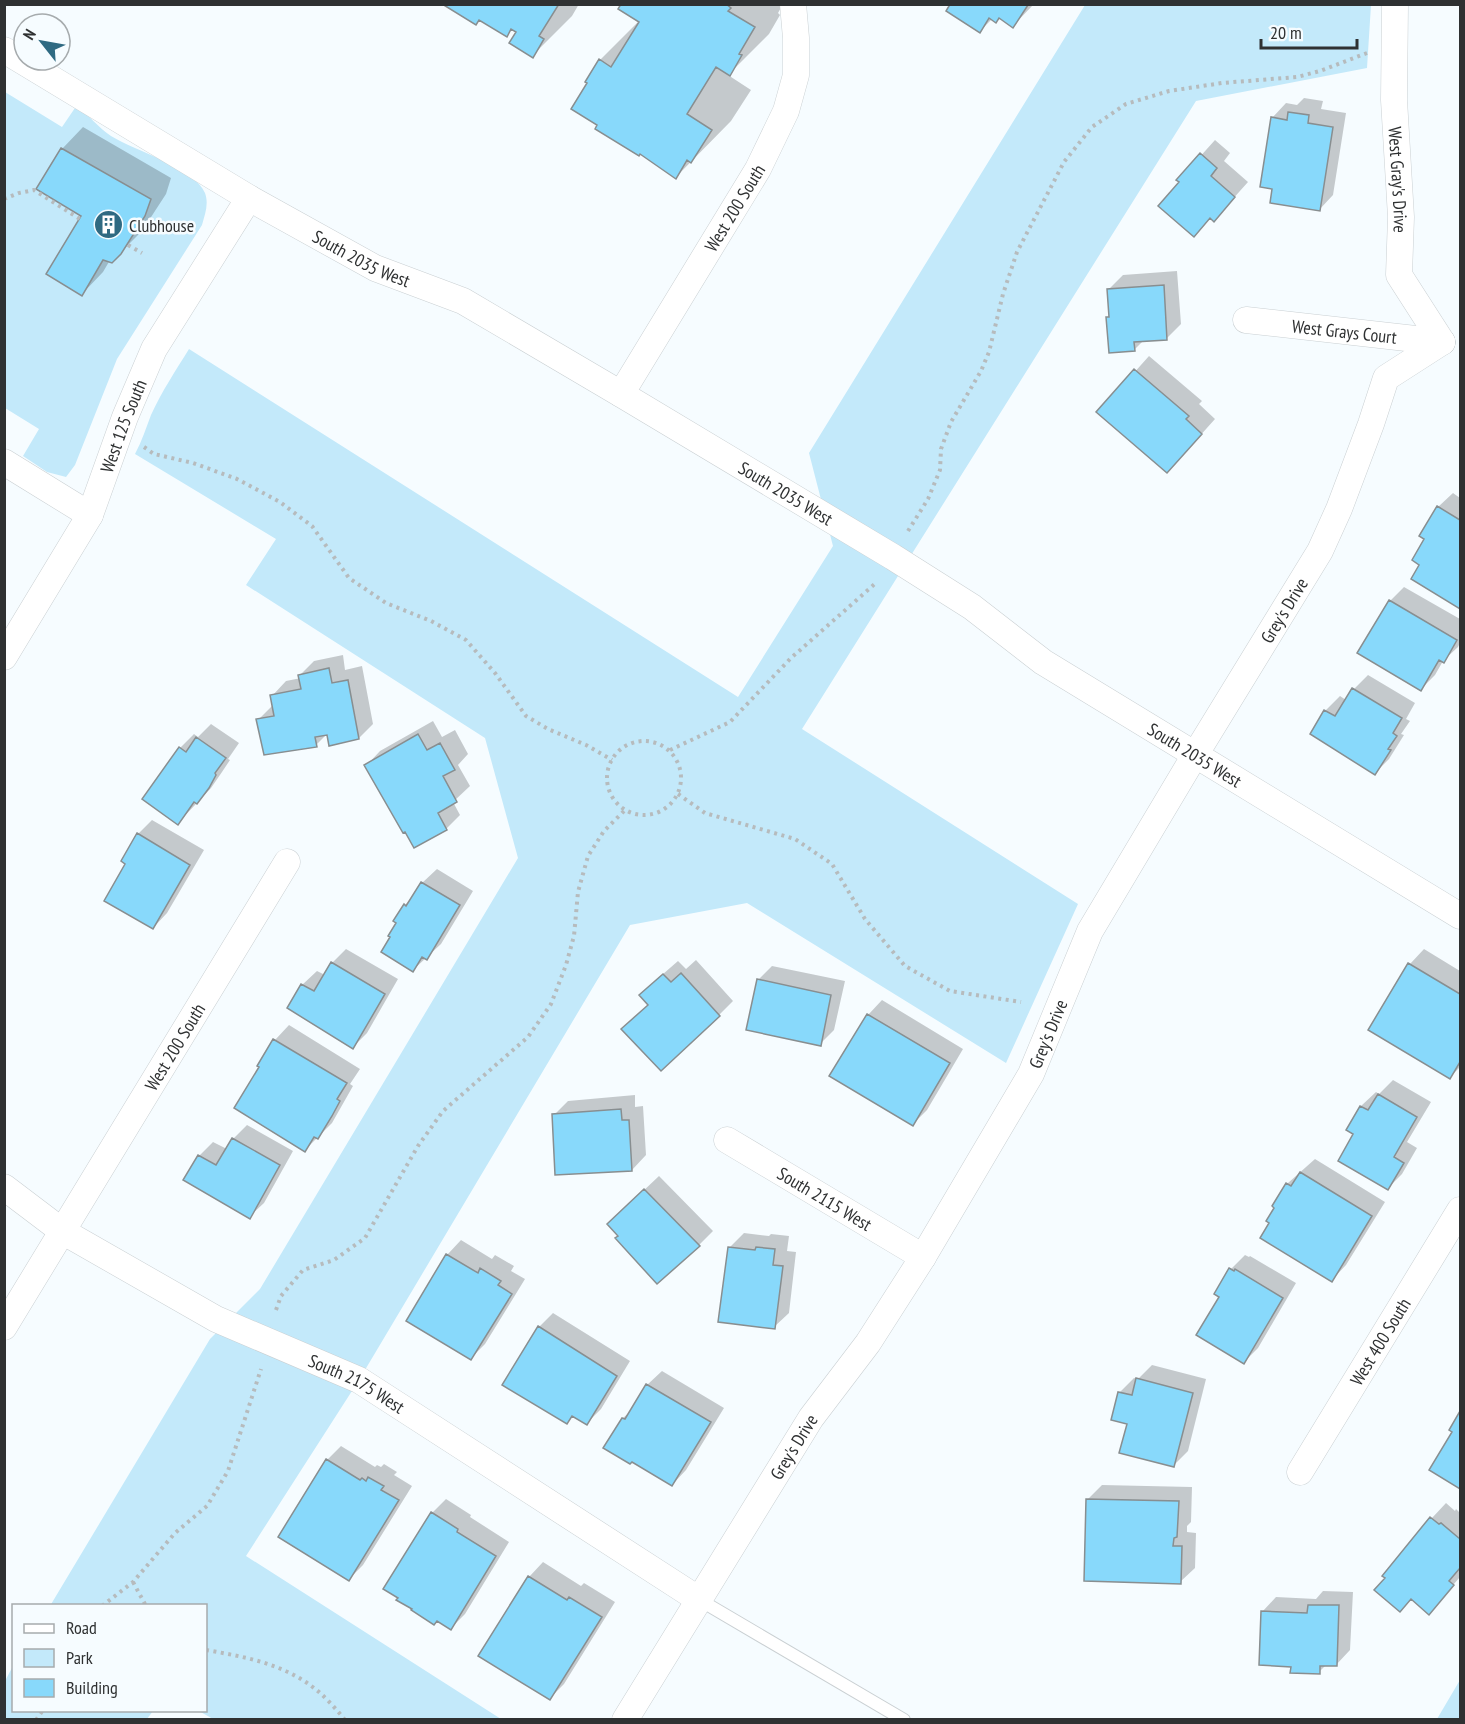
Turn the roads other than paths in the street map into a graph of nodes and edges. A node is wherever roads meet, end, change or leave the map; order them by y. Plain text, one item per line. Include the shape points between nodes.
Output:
1 (793, 4) edge
2 (1395, 4) edge
3 (4, 50) edge
4 (249, 198) junction
5 (1246, 320) dead end
6 (1442, 342) junction
7 (621, 394) junction
8 (4, 462) edge
9 (90, 515) junction
10 (4, 657) edge
11 (1195, 754) junction
12 (287, 862) dead end
13 (1461, 916) edge
14 (727, 1140) dead end
15 (4, 1187) edge
16 (1461, 1210) edge
17 (62, 1231) junction
18 (923, 1257) junction
19 (4, 1327) edge
20 (1300, 1472) dead end
21 (698, 1599) junction
22 (625, 1719) edge
23 (904, 1719) edge

1 - 7 street, West 200 South via 796,75 786,111 758,169
2 - 6 street, West Gray's Drive via 1399,275
3 - 4 street, South 2035 West
4 - 7 street, South 2035 West via 375,268 463,301
4 - 9 street, West 125 South via 154,349
5 - 6 street, West Grays Court
6 - 11 street, Grey's Drive via 1386,378 1320,551
7 - 11 street, South 2035 West via 893,557 972,607 1043,662
8 - 9 street
9 - 10 street, West 125 South
11 - 13 street, South 2035 West
11 - 18 street, Grey's Drive via 1090,931 1031,1074
12 - 17 street, West 200 South
14 - 18 street, South 2115 West
15 - 17 street, South 2175 West
16 - 20 street, West 400 South
17 - 19 street, West 200 South
17 - 21 street, South 2175 West via 216,1319 359,1380
18 - 21 street, Grey's Drive via 868,1343 811,1418
21 - 22 street, Grey's Drive
21 - 23 lane

